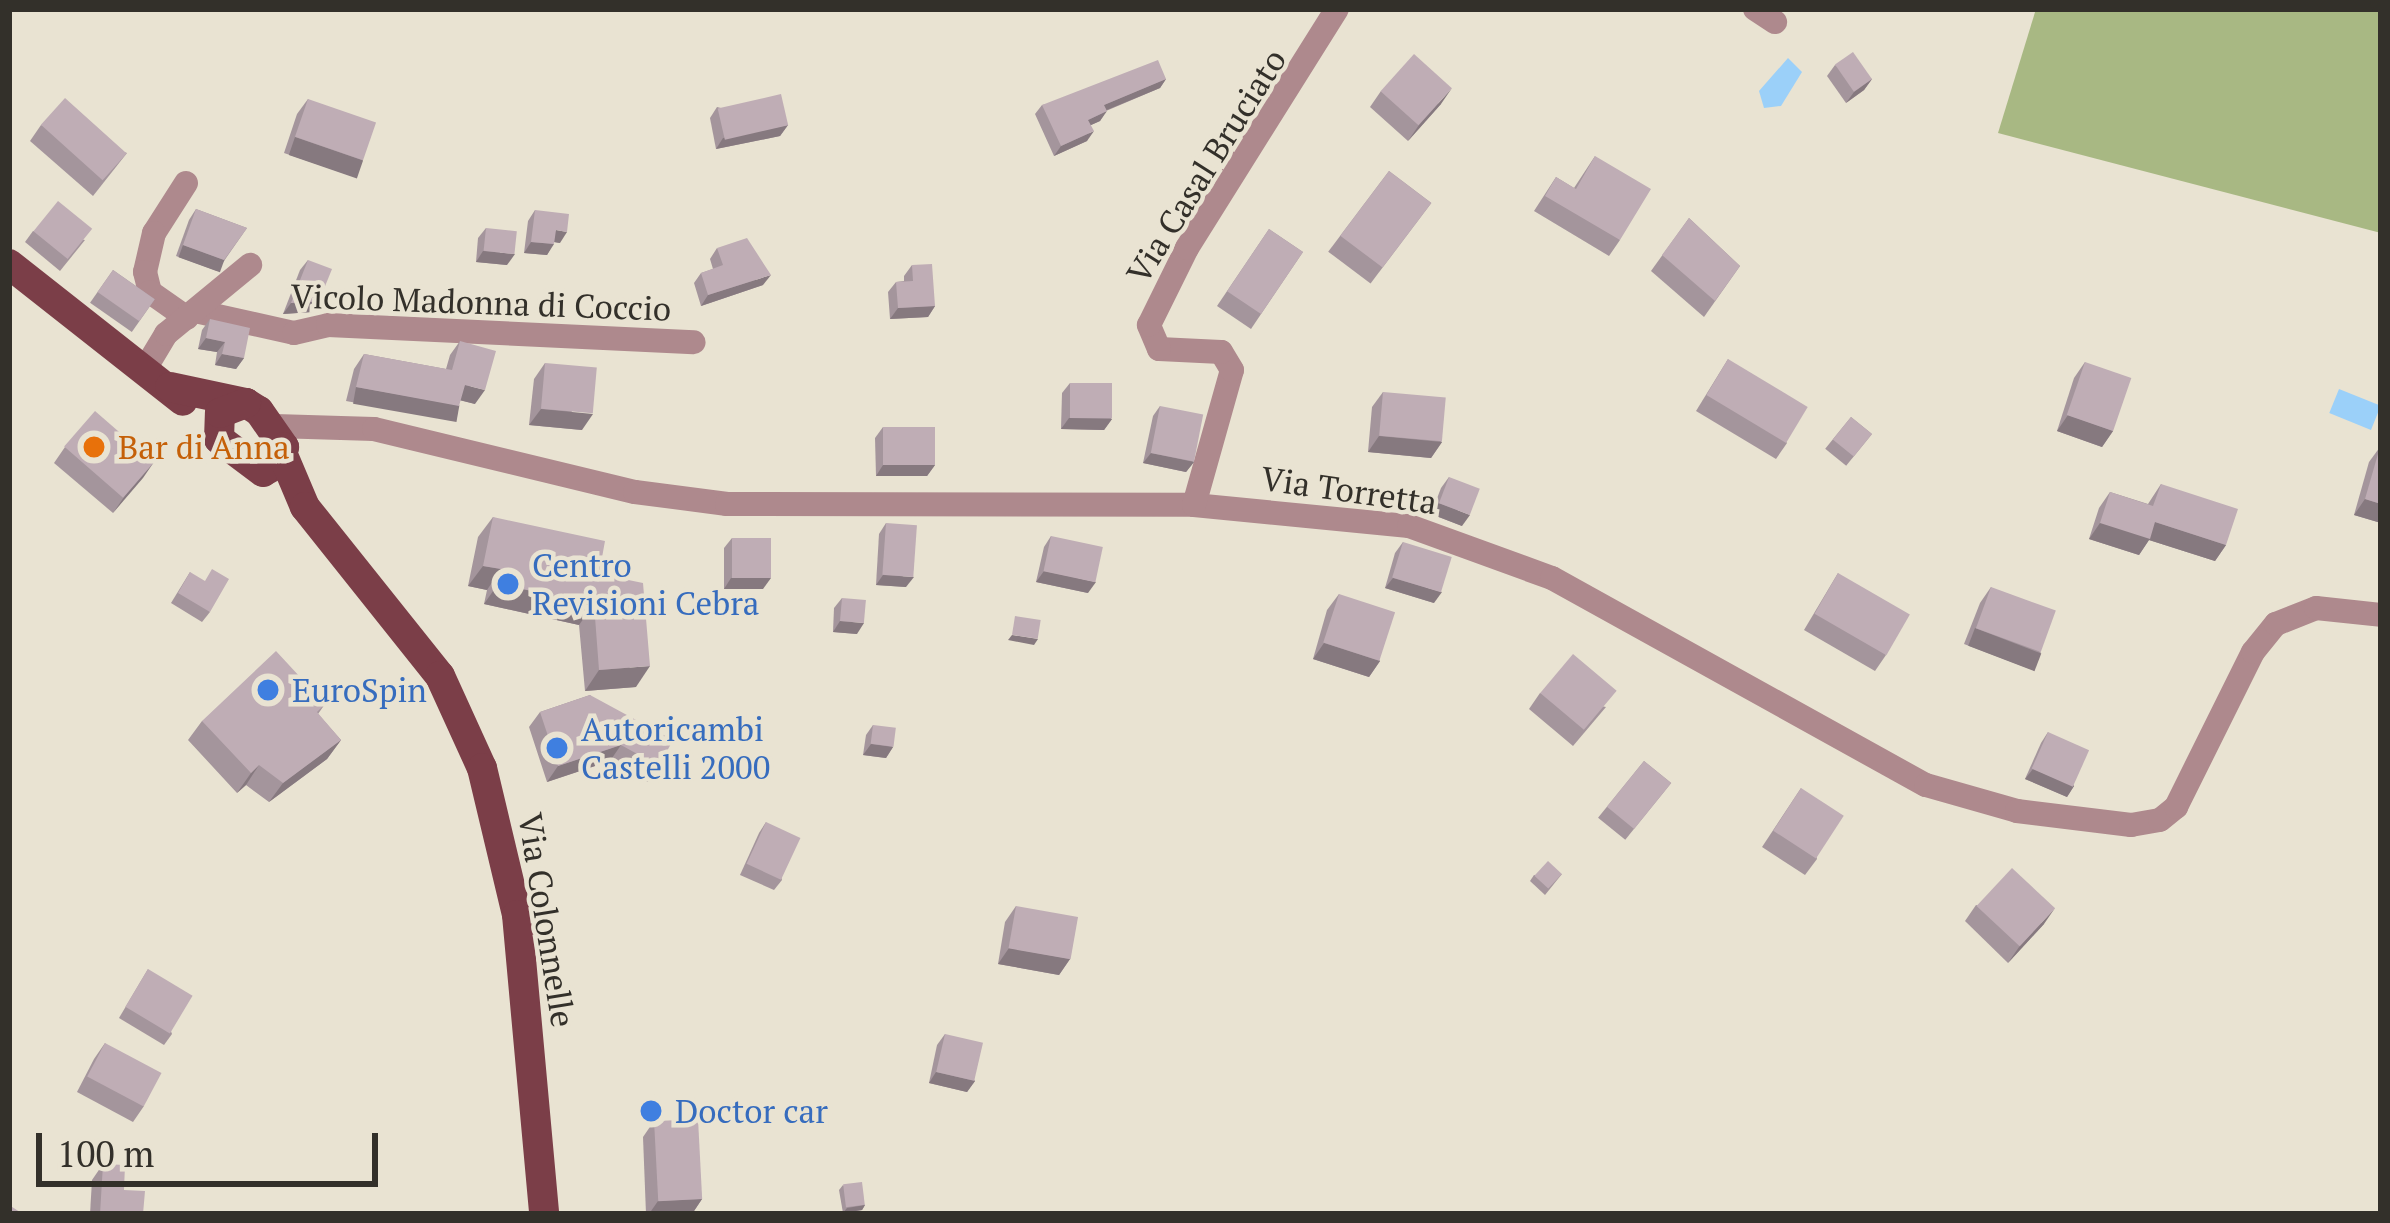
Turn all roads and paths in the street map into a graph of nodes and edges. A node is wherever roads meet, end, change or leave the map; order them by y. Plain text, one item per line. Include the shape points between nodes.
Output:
1 (1337, 9) edge
2 (186, 183) dead end
3 (9, 264) edge
4 (250, 265) dead end
5 (191, 314) junction
6 (694, 342) dead end
7 (145, 369) junction
8 (170, 387) junction
9 (247, 403) junction
10 (219, 439) junction
11 (278, 459) junction
12 (1194, 505) junction
13 (2381, 615) edge
14 (544, 1214) edge

1 - 12 street, Via Casal Bruciato via 1187,248 1149,325 1159,349 1220,352 1232,370
2 - 5 street via 154,233 145,272 150,292
3 - 7 main road, Via Colonnelle
4 - 5 street, Vicolo Madonna di Coccio
5 - 6 street, Vicolo Madonna di Coccio via 294,334 328,325
5 - 7 street, Vicolo Madonna di Coccio
7 - 8 main road, Via Colonnelle
8 - 9 main road, Via Colonnelle
8 - 10 main road, Via Colonnelle
9 - 10 main road via 220,413
9 - 11 main road, Via Colonnelle
10 - 11 main road, Via Colonnelle
11 - 12 street, Via Torretta via 374,429 620,489 727,505
11 - 14 main road, Via Colonnelle via 428,657 482,767 518,915
12 - 13 street, Via Torretta via 1349,517 1473,544 1594,600 1926,784 2017,811 2131,825 2160,820 2176,807 2253,652 2276,624 2316,608

